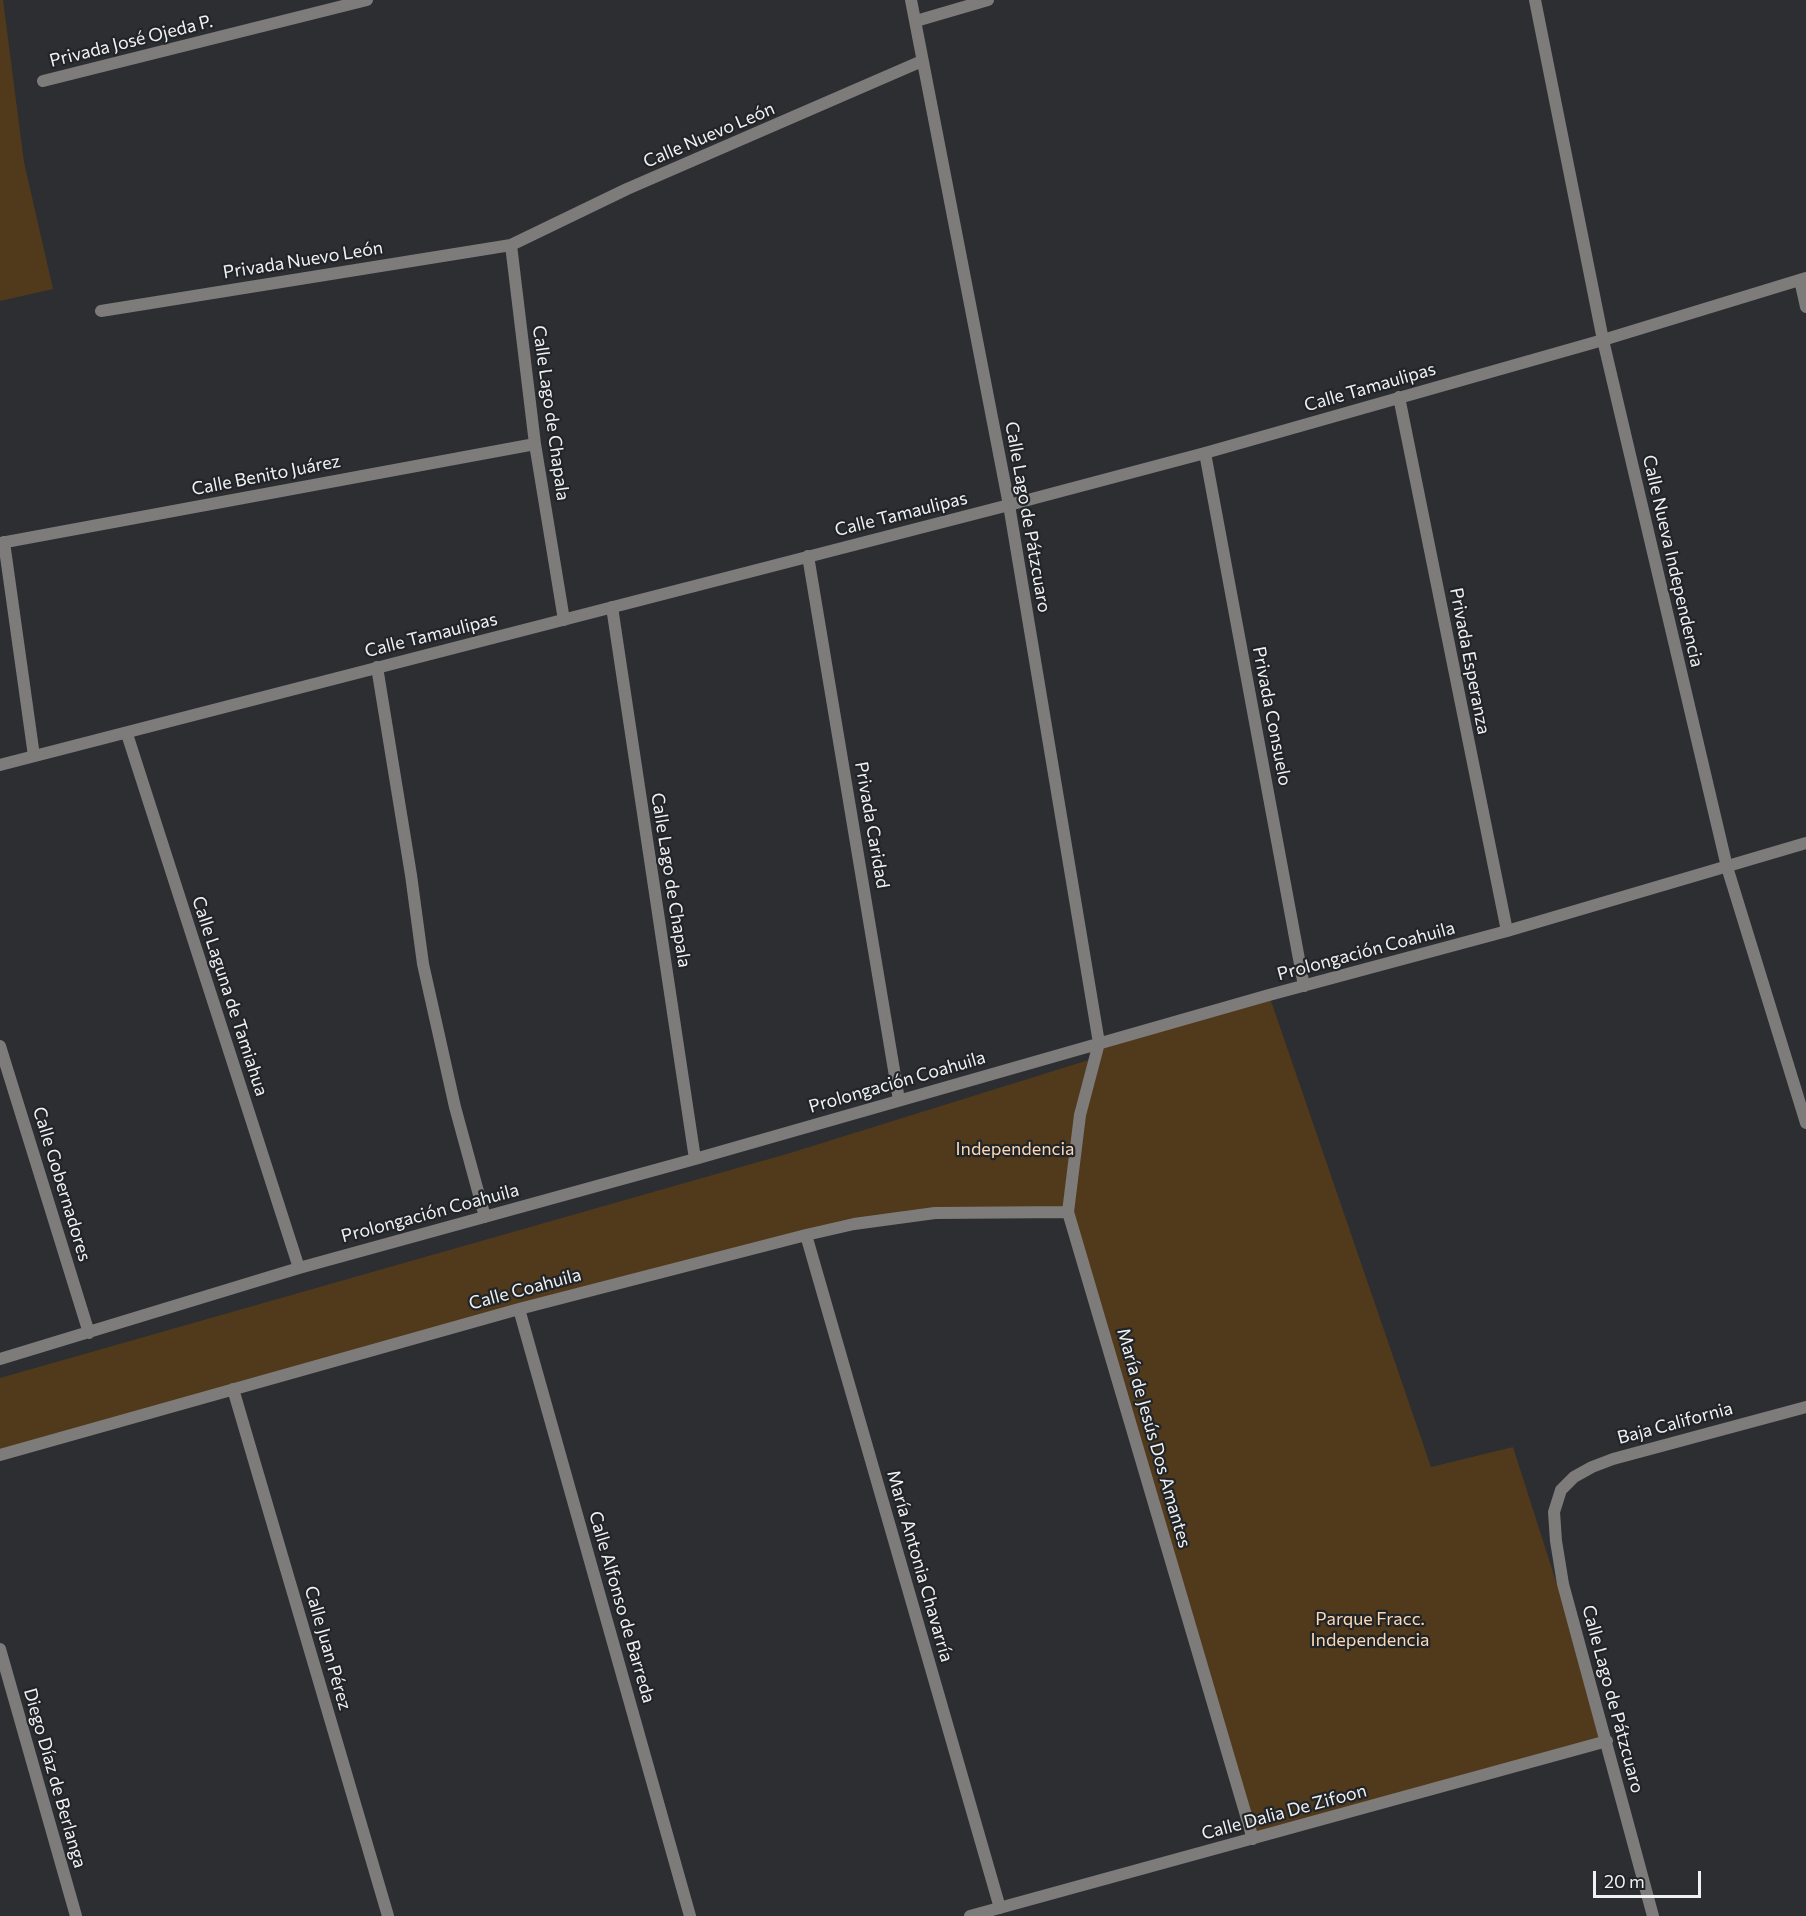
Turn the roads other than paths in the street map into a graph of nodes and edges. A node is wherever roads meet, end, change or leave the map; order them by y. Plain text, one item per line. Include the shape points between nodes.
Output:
1 (367, 0) edge
2 (912, 0) edge
3 (988, 0) edge
4 (1535, 0) edge
5 (916, 21) junction
6 (922, 61) junction
7 (43, 81) dead end
8 (511, 245) junction
9 (1803, 279) edge
10 (1806, 307) edge
11 (101, 311) dead end
12 (1603, 340) junction
13 (1399, 397) junction
14 (535, 444) junction
15 (1205, 453) junction
16 (1009, 505) junction
17 (2, 543) edge
18 (808, 556) junction
19 (612, 607) junction
20 (564, 620) junction
21 (377, 667) junction
22 (127, 734) junction
23 (34, 756) junction
24 (0, 765) edge
25 (1806, 843) edge
26 (1726, 867) junction
27 (1507, 931) junction
28 (1304, 986) junction
29 (1099, 1043) junction
30 (0, 1046) edge
31 (899, 1100) junction
32 (1806, 1123) edge
33 (695, 1159) junction
34 (1068, 1212) junction
35 (485, 1216) junction
36 (806, 1235) junction
37 (299, 1268) junction
38 (519, 1309) junction
39 (89, 1333) junction
40 (0, 1359) edge
41 (233, 1389) junction
42 (1806, 1407) edge
43 (0, 1455) edge
44 (1561, 1490) joint
45 (0, 1649) edge
46 (1606, 1741) junction
47 (1253, 1839) junction
48 (1000, 1908) junction
49 (76, 1916) edge
50 (388, 1916) edge
51 (690, 1916) edge
52 (970, 1916) edge
53 (1653, 1916) edge

1 - 7 street, Privada José Ojeda P.
2 - 5 street, Calle Lago de Pátzcuaro
3 - 5 street
4 - 12 street, Calle Nueva Independencia
5 - 6 street, Calle Lago de Pátzcuaro
6 - 8 street, Calle Nuevo León via 627,189
6 - 16 street, Calle Lago de Pátzcuaro
8 - 11 street, Privada Nuevo León
8 - 14 street, Calle Lago de Chapala
9 - 10 street
9 - 12 street, Calle Tamaulipas
12 - 13 street, Calle Tamaulipas
12 - 26 street, Calle Nueva Independencia
13 - 15 street, Calle Tamaulipas
13 - 27 street, Privada Esperanza
14 - 17 street, Calle Benito Juárez
14 - 20 street, Calle Lago de Chapala
15 - 16 street, Calle Tamaulipas
15 - 28 street, Privada Consuelo
16 - 18 street, Calle Tamaulipas
16 - 29 street, Calle Lago de Pátzcuaro
17 - 23 street
18 - 19 street, Calle Tamaulipas
18 - 31 street, Privada Caridad
19 - 20 street, Calle Tamaulipas
19 - 33 street, Calle Lago de Chapala
20 - 21 street, Calle Tamaulipas
21 - 22 street, Calle Tamaulipas
21 - 35 street via 423,964 455,1107
22 - 23 street, Calle Tamaulipas
22 - 37 street, Calle Laguna de Tamiahua
23 - 24 street, Calle Tamaulipas
25 - 26 street, Prolongación Coahuila
26 - 27 street, Prolongación Coahuila
26 - 32 street, Calle Nueva Independencia
27 - 28 street, Prolongación Coahuila
28 - 29 street, Prolongación Coahuila
29 - 31 street, Prolongación Coahuila
29 - 34 street, María de Jesús Dos Amantes via 1080,1115
30 - 39 street, Calle Gobernadores
31 - 33 street, Prolongación Coahuila
33 - 35 street, Prolongación Coahuila
34 - 36 street, Calle Coahuila via 935,1213
34 - 47 street, María de Jesús Dos Amantes
35 - 37 street, Prolongación Coahuila
36 - 38 street, Calle Coahuila
36 - 48 street, María Antonia Chavarría
37 - 39 street, Prolongación Coahuila
38 - 41 street, Calle Coahuila
38 - 51 street, Calle Alfonso de Barreda
39 - 40 street, Prolongación Coahuila
41 - 43 street, Calle Coahuila
41 - 50 street, Calle Juan Pérez
42 - 44 street, Baja California via 1613,1459 1574,1477
44 - 46 street, Calle Lago de Pátzcuaro via 1554,1512 1563,1584
45 - 49 street, Diego Díaz de Berlanga
46 - 47 street, Calle Dalia De Zifoon
46 - 53 street, Calle Lago de Pátzcuaro
47 - 48 street, Calle Dalia De Zifoon
48 - 52 street, Calle Dalia De Zifoon

